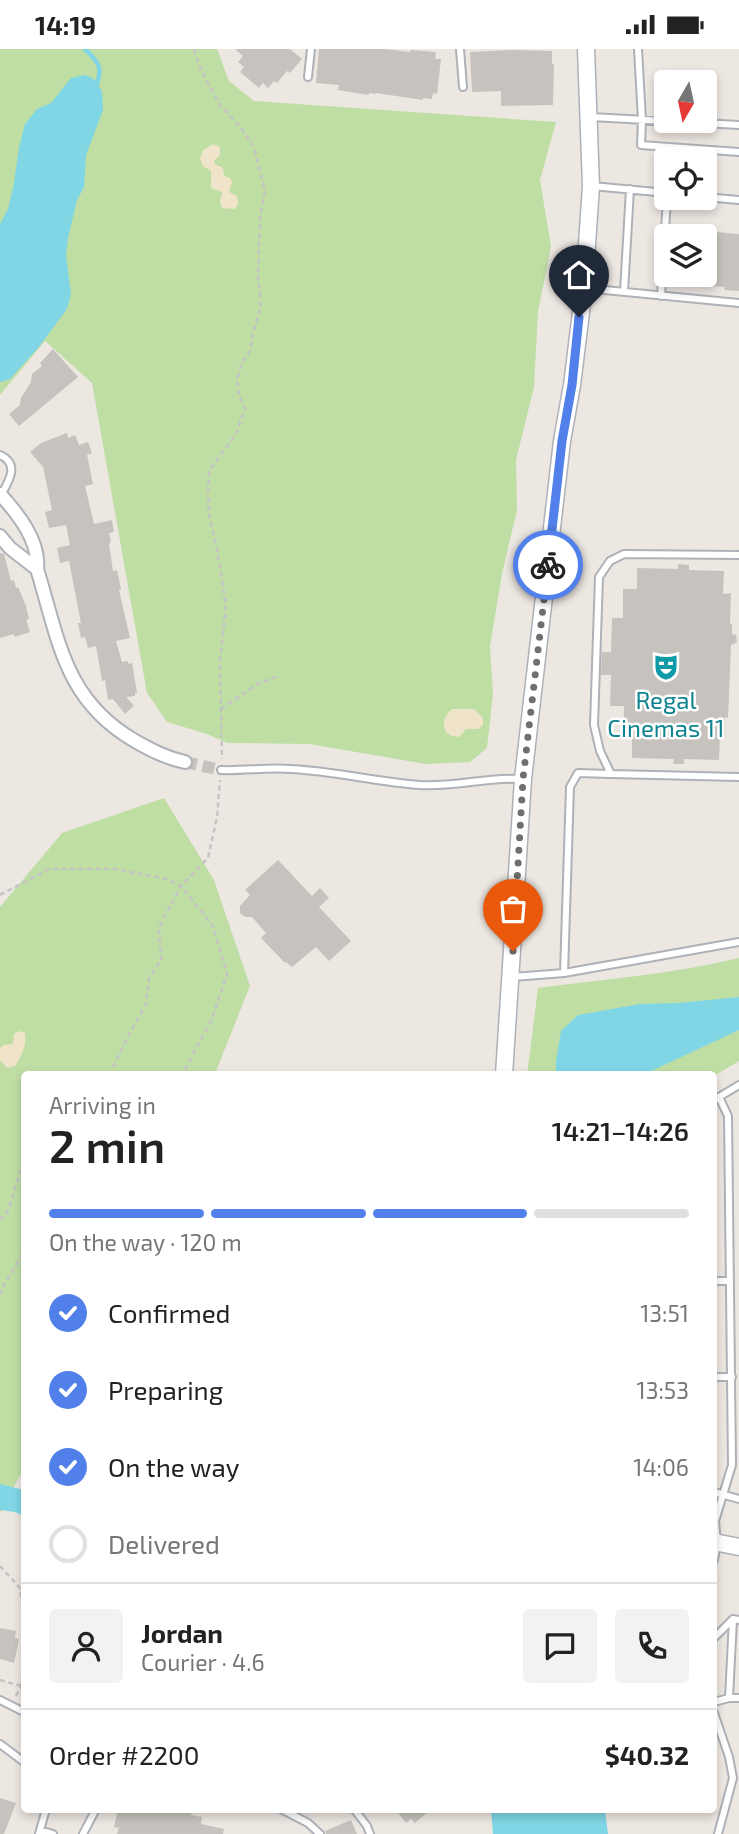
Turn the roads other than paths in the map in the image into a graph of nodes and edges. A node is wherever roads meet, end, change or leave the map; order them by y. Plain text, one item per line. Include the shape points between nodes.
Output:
1 (311, 49) edge
2 (460, 49) edge
3 (586, 49) edge
4 (638, 49) edge
5 (309, 77) dead end
6 (463, 87) dead end
7 (589, 117) junction
8 (642, 120) junction
9 (739, 125) edge
10 (739, 152) edge
11 (591, 185) junction
12 (630, 189) junction
13 (654, 193) edge
14 (717, 198) edge
15 (739, 200) edge
16 (666, 210) edge
17 (584, 288) junction
18 (624, 292) junction
19 (661, 296) junction
20 (739, 303) edge
21 (0, 455) edge
22 (1, 494) edge
23 (0, 536) edge
24 (739, 555) edge
25 (37, 569) junction
26 (185, 762) tunnel mouth
27 (221, 770) tunnel mouth
28 (611, 774) junction
29 (739, 777) edge
30 (523, 779) junction
31 (739, 942) edge
32 (564, 973) junction
33 (511, 977) junction
34 (504, 1071) edge
35 (739, 1085) edge
36 (717, 1098) edge
37 (717, 1281) edge
38 (730, 1281) junction
39 (717, 1377) edge
40 (732, 1377) junction
41 (717, 1493) edge
42 (723, 1495) junction
43 (739, 1499) edge
44 (717, 1514) edge
45 (717, 1542) edge
46 (739, 1547) edge
47 (736, 1619) edge
48 (717, 1635) edge
49 (729, 1698) junction
50 (739, 1698) edge
51 (0, 1700) edge
52 (717, 1701) edge
53 (21, 1710) edge
54 (717, 1722) edge
55 (0, 1744) edge
56 (21, 1760) edge
57 (736, 1778) edge
58 (45, 1813) edge
59 (94, 1813) edge
60 (289, 1813) edge
61 (358, 1813) edge
62 (40, 1832) edge
63 (53, 1834) edge
64 (83, 1834) edge
65 (320, 1834) edge
66 (370, 1834) edge
67 (718, 1834) edge

1 - 5 lane
2 - 6 lane
3 - 7 street
4 - 8 lane
7 - 8 lane
7 - 11 street
8 - 9 lane
8 - 10 lane via 641,145
11 - 12 lane
11 - 17 street
12 - 13 lane
12 - 18 lane
14 - 15 lane
16 - 19 lane
17 - 18 lane
17 - 30 street
18 - 19 lane
19 - 20 lane
21 - 22 lane via 12,466
22 - 25 street via 27,529
23 - 25 street
24 - 28 lane via 624,554 610,561 599,577 594,725
25 - 26 street via 61,653 95,711 156,753
27 - 30 lane via 289,768 421,785
28 - 29 lane
28 - 32 lane via 578,773 570,787
30 - 33 street
31 - 32 lane
32 - 33 lane
33 - 34 street
35 - 36 lane
36 - 38 lane via 728,1116
37 - 38 lane
38 - 40 lane
39 - 40 lane
40 - 42 lane via 732,1465
41 - 42 lane
42 - 43 lane
42 - 44 lane
45 - 46 street
47 - 48 lane
47 - 49 lane
49 - 50 lane
49 - 52 lane
51 - 53 lane
54 - 57 lane
55 - 56 lane
57 - 67 lane
58 - 62 lane
59 - 64 lane
60 - 65 lane
61 - 66 lane
62 - 63 lane

